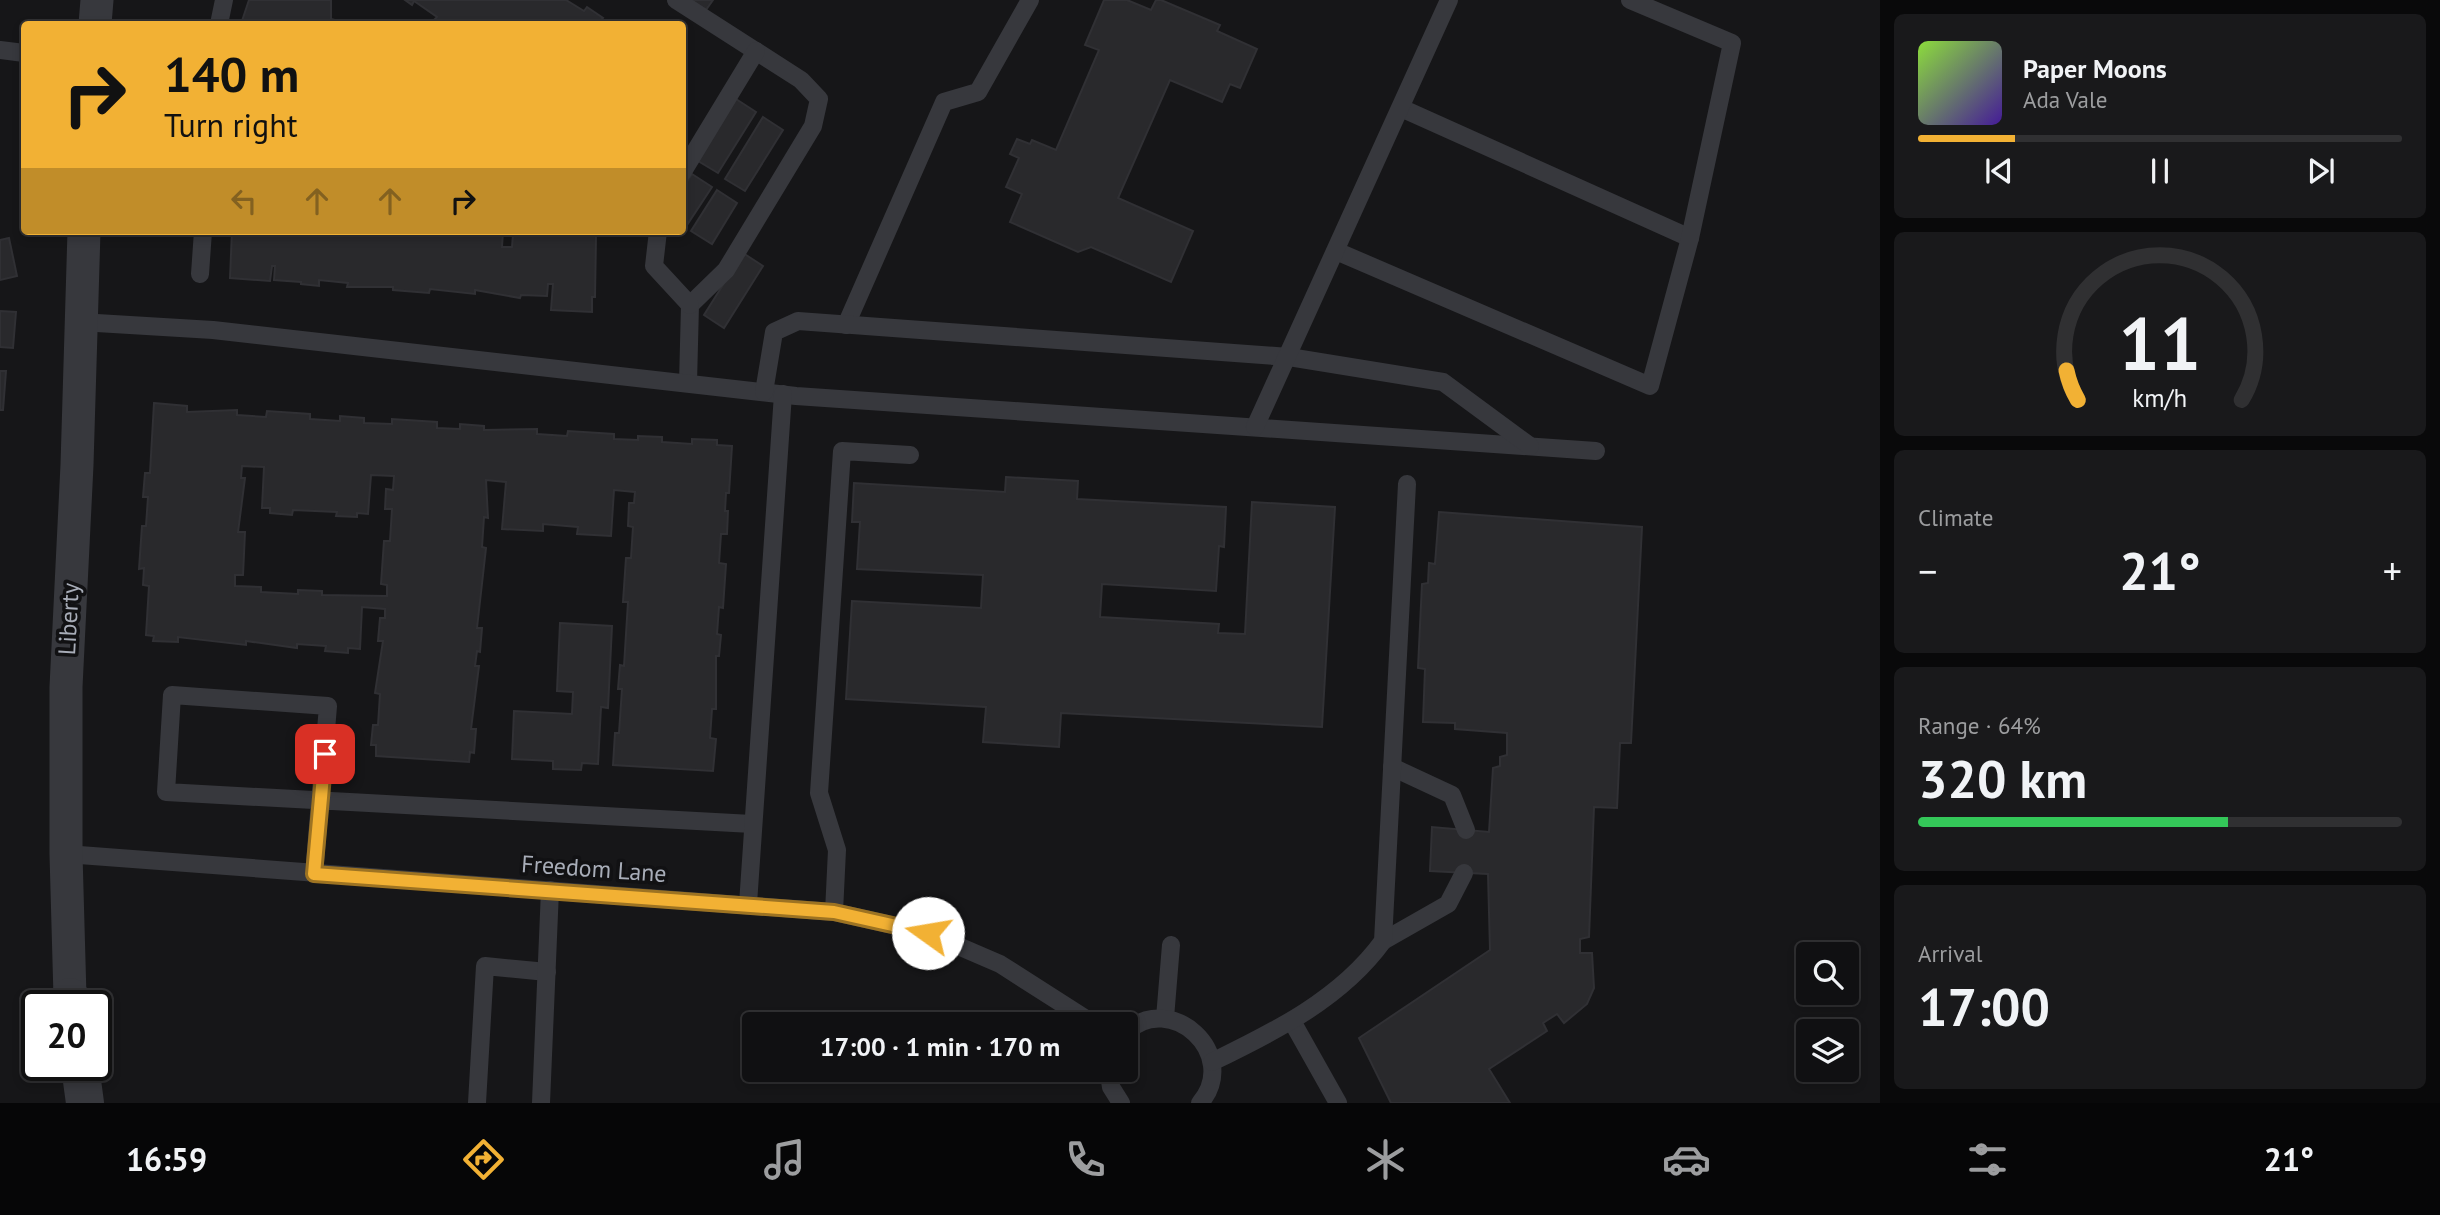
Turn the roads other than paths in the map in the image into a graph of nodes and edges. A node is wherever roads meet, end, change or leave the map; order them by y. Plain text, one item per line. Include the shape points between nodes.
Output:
1 (97, 0) edge
2 (224, 0) edge
3 (676, 0) edge
4 (1030, 0) edge
5 (1449, 0) edge
6 (1630, 0) edge
7 (95, 21) edge
8 (220, 21) edge
9 (0, 50) edge
10 (756, 51) junction
11 (21, 52) edge
12 (1401, 108) junction
13 (686, 166) edge
14 (84, 235) edge
15 (203, 235) edge
16 (658, 235) edge
17 (1690, 238) junction
18 (1336, 251) junction
19 (200, 274) dead end
20 (690, 305) junction
21 (80, 322) junction
22 (845, 325) junction
23 (1289, 357) junction
24 (688, 383) junction
25 (764, 392) junction
26 (783, 394) junction
27 (1255, 427) junction
28 (1531, 447) junction
29 (1596, 451) dead end
30 (910, 455) dead end
31 (1407, 484) dead end
32 (1392, 767) junction
33 (321, 802) junction
34 (752, 824) junction
35 (1466, 830) dead end
36 (66, 854) junction
37 (1464, 873) dead end
38 (314, 874) junction
39 (550, 890) junction
40 (748, 904) junction
41 (834, 912) junction
42 (1382, 941) junction
43 (1171, 945) dead end
44 (547, 972) junction
45 (71, 990) edge
46 (1075, 1012) edge
47 (1165, 1018) junction
48 (1293, 1023) junction
49 (1138, 1025) edge
50 (1212, 1062) junction
51 (82, 1081) edge
52 (1110, 1082) edge
53 (85, 1103) edge
54 (477, 1103) edge
55 (541, 1103) edge
56 (1121, 1103) edge
57 (1200, 1103) edge
58 (1338, 1103) edge

1 - 7 street
2 - 8 lane
3 - 10 lane
4 - 22 lane via 978,92 944,102
5 - 12 lane
6 - 17 lane via 1732,43
9 - 11 lane
10 - 13 lane
10 - 20 lane via 801,80 819,99 813,126 726,270
12 - 17 lane
12 - 18 lane
14 - 21 street, Liberty
15 - 19 lane
16 - 20 lane via 654,265
17 - 18 lane via 1650,386
18 - 23 lane
20 - 24 lane
21 - 24 lane via 213,330
21 - 36 street, Liberty via 66,687
22 - 23 lane
22 - 25 lane via 798,321 774,332
23 - 27 lane
23 - 28 lane via 1443,382
24 - 25 lane
25 - 26 lane
26 - 27 lane
26 - 34 lane
27 - 28 lane
28 - 29 lane
30 - 41 lane via 842,451 819,793 837,850
31 - 32 lane
32 - 35 lane via 1452,795
32 - 42 lane
33 - 33 lane via 166,792 172,695 328,706
33 - 34 lane
33 - 38 lane
34 - 40 lane
36 - 38 lane, Freedom Lane
36 - 45 street, Liberty
37 - 42 lane via 1448,904
38 - 39 lane, Freedom Lane
39 - 40 lane, Freedom Lane
39 - 44 lane
40 - 41 lane, Freedom Lane
41 - 46 lane, Freedom Lane via 928,933 1000,964
42 - 48 lane via 1369,960
43 - 47 lane
44 - 54 lane via 485,966
44 - 55 lane
47 - 49 lane
47 - 50 lane via 1196,1032
48 - 50 lane
48 - 58 lane
50 - 57 lane via 1212,1080
51 - 53 street
52 - 56 lane

